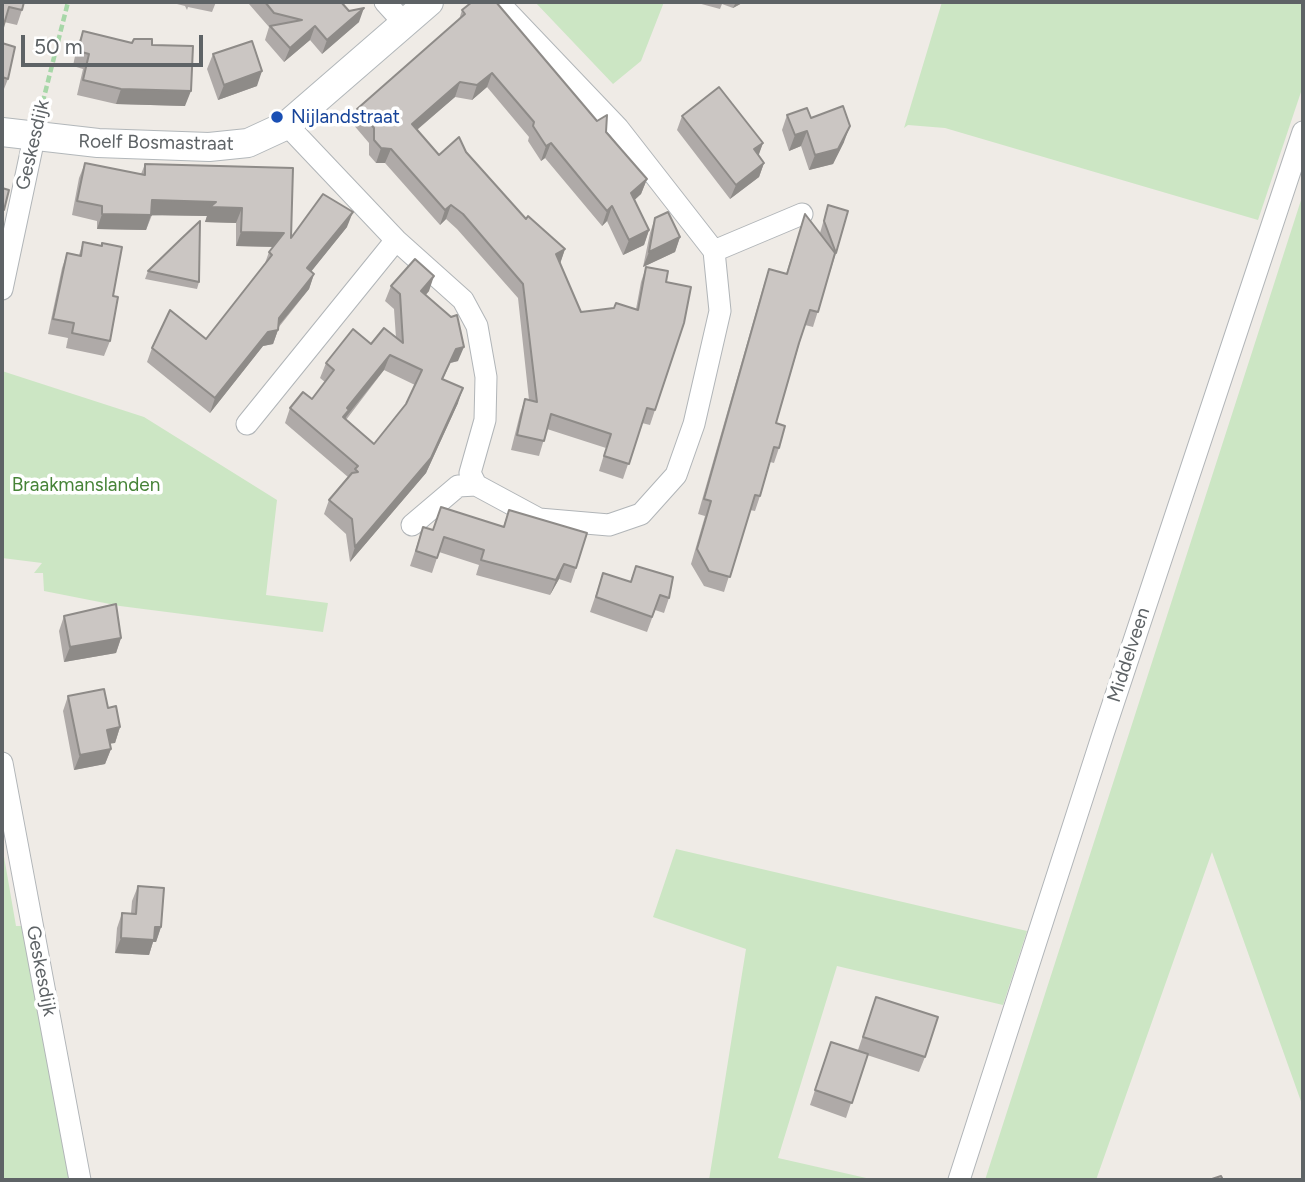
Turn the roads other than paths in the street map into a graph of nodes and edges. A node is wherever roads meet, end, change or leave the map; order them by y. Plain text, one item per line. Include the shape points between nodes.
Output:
1 (385, 2) edge
2 (429, 2) edge
3 (498, 2) edge
4 (405, 24) junction
5 (287, 125) junction
6 (2, 132) edge
7 (1303, 132) edge
8 (34, 138) junction
9 (802, 214) edge
10 (397, 240) junction
11 (714, 251) junction
12 (2, 289) edge
13 (247, 424) dead end
14 (476, 485) junction
15 (412, 525) dead end
16 (2, 762) edge
17 (80, 1180) edge
18 (959, 1180) edge

1 - 4 street
2 - 4 street, Roelf Bosmastraat
3 - 11 street via 618,128
4 - 5 street, Roelf Bosmastraat
5 - 8 street, Roelf Bosmastraat via 233,147
5 - 10 street
6 - 8 street, Roelf Bosmastraat
7 - 18 street, Middelveen
8 - 12 street, Geskesdijk
9 - 11 street
10 - 13 street
10 - 14 street via 463,300 477,326 486,377 485,420 470,474
11 - 14 street via 720,311 694,424 676,475 641,514 609,525 539,519
14 - 15 street via 458,486
16 - 17 street, Geskesdijk

